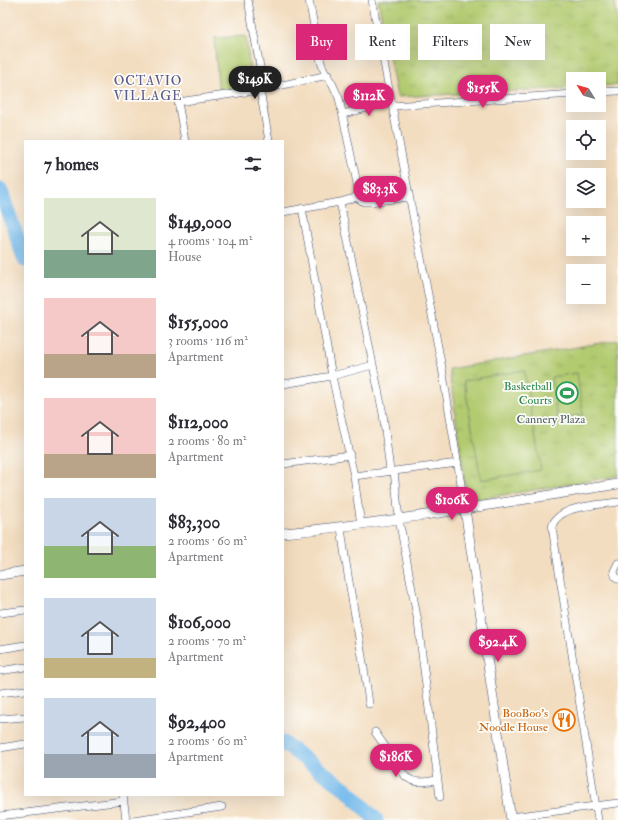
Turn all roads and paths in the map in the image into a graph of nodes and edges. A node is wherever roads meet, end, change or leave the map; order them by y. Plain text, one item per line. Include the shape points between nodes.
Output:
1 (248, 0) edge
2 (309, 0) edge
3 (372, 0) edge
4 (328, 76) junction
5 (262, 89) junction
6 (606, 92) edge
7 (618, 92) edge
8 (566, 94) edge
9 (391, 104) junction
10 (342, 114) junction
11 (185, 140) edge
12 (269, 140) edge
13 (356, 197) junction
14 (409, 197) junction
15 (340, 202) junction
16 (302, 208) junction
17 (284, 212) edge
18 (373, 365) junction
19 (332, 376) junction
20 (284, 384) edge
21 (350, 455) junction
22 (458, 463) junction
23 (284, 464) edge
24 (392, 471) junction
25 (354, 476) junction
26 (618, 484) edge
27 (618, 502) edge
28 (465, 509) junction
29 (399, 519) junction
30 (361, 524) junction
31 (341, 527) junction
32 (284, 533) edge
33 (618, 563) edge
34 (24, 571) edge
35 (0, 575) edge
36 (618, 579) edge
37 (24, 610) edge
38 (0, 614) edge
39 (24, 645) edge
40 (0, 649) edge
41 (24, 667) edge
42 (0, 671) edge
43 (24, 690) edge
44 (0, 693) edge
45 (369, 704) dead end
46 (24, 717) edge
47 (0, 719) edge
48 (375, 732) dead end
49 (24, 744) edge
50 (0, 748) edge
51 (438, 780) junction
52 (440, 797) dead end
53 (123, 798) edge
54 (618, 803) edge
55 (596, 806) junction
56 (222, 807) dead end
57 (0, 816) edge
58 (511, 819) edge
59 (126, 820) edge
60 (133, 820) edge
61 (598, 820) edge

1 - 5 street
2 - 4 street via 321,62
3 - 9 street
4 - 5 street
4 - 10 street
5 - 11 street via 178,102
5 - 12 street
6 - 7 street
8 - 9 street
9 - 10 street
9 - 14 street
10 - 13 street via 359,193
13 - 14 street via 364,202
13 - 15 street
14 - 22 street
15 - 16 street
15 - 18 street
16 - 17 street
16 - 19 street
18 - 19 street
18 - 24 street
19 - 20 street
19 - 21 street
21 - 23 street
21 - 25 street
22 - 24 street
22 - 28 street
24 - 25 street
24 - 29 street
25 - 30 street
26 - 28 street
27 - 55 street via 573,509 557,517 552,527
28 - 29 street
28 - 58 street
29 - 30 street
29 - 51 street via 418,622
30 - 31 street
31 - 32 street
31 - 45 street
33 - 36 street via 614,570
34 - 35 street
37 - 38 street
39 - 40 street
41 - 42 street
43 - 44 street
46 - 47 street
48 - 51 street via 406,777 418,782
49 - 50 street
51 - 52 street
53 - 57 street
53 - 59 street
54 - 55 street
55 - 58 street
55 - 61 street
56 - 60 street

